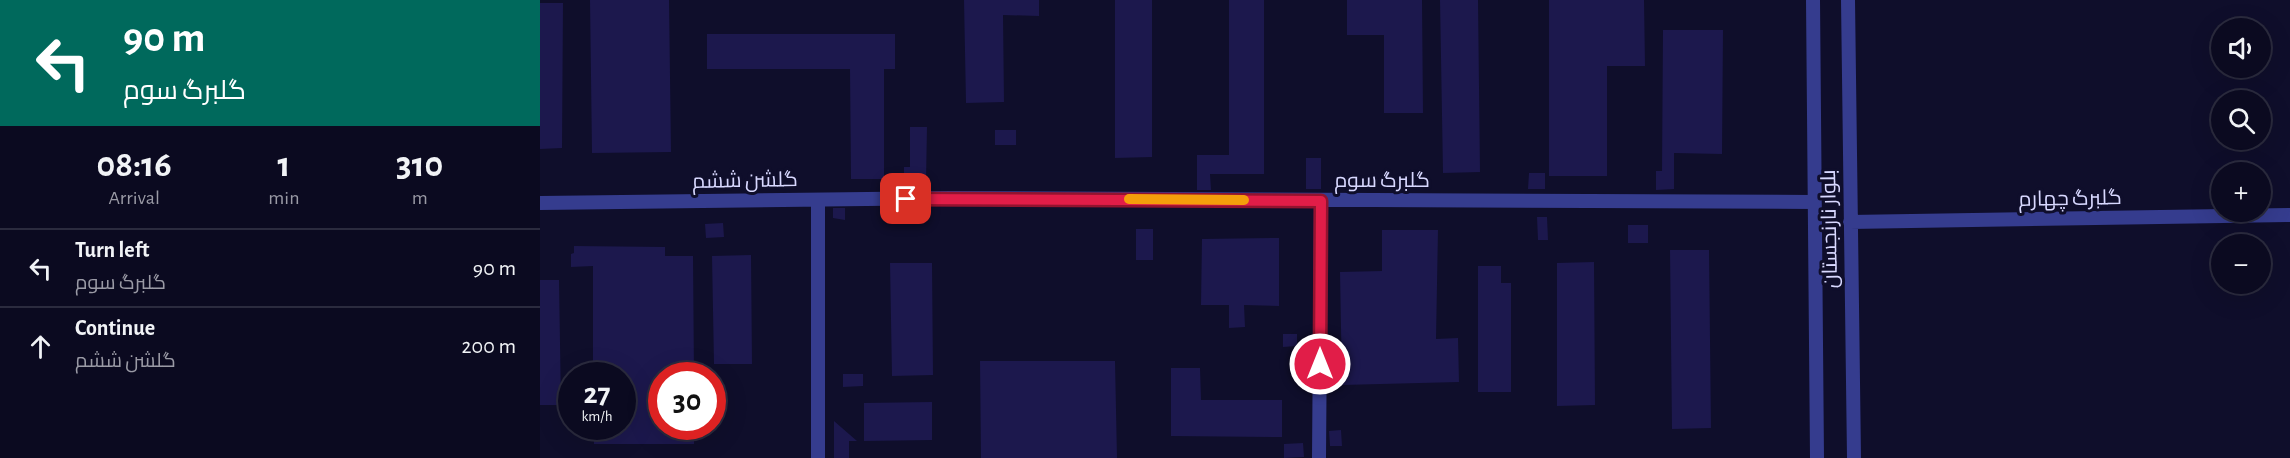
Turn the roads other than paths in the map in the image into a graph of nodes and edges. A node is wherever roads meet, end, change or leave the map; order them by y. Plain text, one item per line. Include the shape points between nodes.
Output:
1 (1813, 0) edge
2 (1848, 0) edge
3 (950, 198) joint
4 (818, 200) junction
5 (1321, 201) junction
6 (1813, 202) junction
7 (540, 203) edge
8 (2290, 215) edge
9 (1850, 222) junction
10 (818, 458) edge
11 (1319, 458) edge
12 (1817, 458) edge
13 (1854, 458) edge

1 - 6 street, بلوار نارنجستان
2 - 9 street, بلوار نارنجستان
3 - 4 street, گلشن ششم
3 - 5 street, گلبرگ سوم
4 - 7 street, گلشن ششم
4 - 10 street
5 - 6 street, گلبرگ سوم
5 - 11 street
6 - 12 street, بلوار نارنجستان
8 - 9 street, گلبرگ چهارم
9 - 13 street, بلوار نارنجستان

